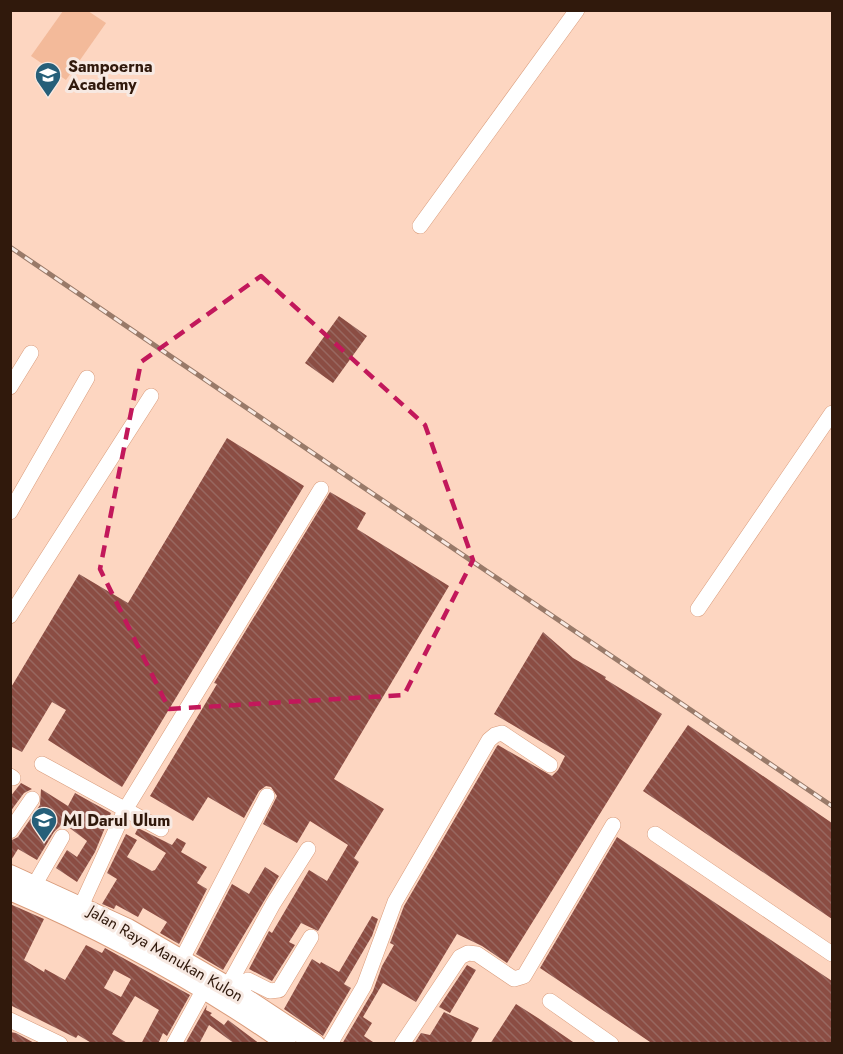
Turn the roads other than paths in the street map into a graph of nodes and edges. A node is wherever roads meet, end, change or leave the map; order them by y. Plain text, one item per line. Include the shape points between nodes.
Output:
1 (577, 10) edge
2 (420, 226) dead end
3 (31, 354) dead end
4 (87, 378) dead end
5 (10, 387) edge
6 (151, 396) dead end
7 (832, 413) edge
8 (321, 489) dead end
9 (10, 512) edge
10 (698, 609) dead end
11 (10, 616) edge
12 (42, 764) dead end
13 (550, 765) dead end
14 (267, 796) dead end
15 (32, 799) dead end
16 (125, 810) junction
17 (613, 825) dead end
18 (161, 829) dead end
19 (10, 831) edge
20 (654, 834) dead end
21 (62, 837) dead end
22 (309, 849) dead end
23 (10, 874) edge
24 (10, 891) edge
25 (32, 891) junction
26 (82, 904) junction
27 (310, 937) dead end
28 (832, 954) edge
29 (182, 959) junction
30 (204, 989) junction
31 (234, 990) junction
32 (550, 1000) dead end
33 (10, 1020) edge
34 (60, 1044) edge
35 (174, 1044) edge
36 (287, 1044) edge
37 (316, 1044) edge
38 (330, 1044) edge
39 (402, 1044) edge
40 (611, 1044) edge

1 - 2 street
3 - 5 street
4 - 9 street
6 - 11 street
7 - 10 street
8 - 16 street
12 - 16 street
13 - 38 street via 502,734 489,740 395,902 364,986
14 - 29 street
15 - 19 street
16 - 18 street
16 - 26 street
17 - 39 street via 524,976 514,979 477,954 460,957
20 - 28 street
21 - 25 street
22 - 31 street via 273,904
23 - 25 main road, Jalan Raya Manukan Kulon
24 - 25 main road, Jalan Raya Manukan Kulon
25 - 26 main road, Jalan Raya Manukan Kulon
25 - 30 main road, Jalan Raya Manukan Kulon
26 - 29 main road, Jalan Raya Manukan Kulon
27 - 31 street via 279,990 270,992 248,980
29 - 31 main road, Jalan Raya Manukan Kulon
30 - 35 street
30 - 36 main road, Jalan Raya Manukan Kulon
31 - 37 main road, Jalan Raya Manukan Kulon
32 - 40 street
33 - 34 street

